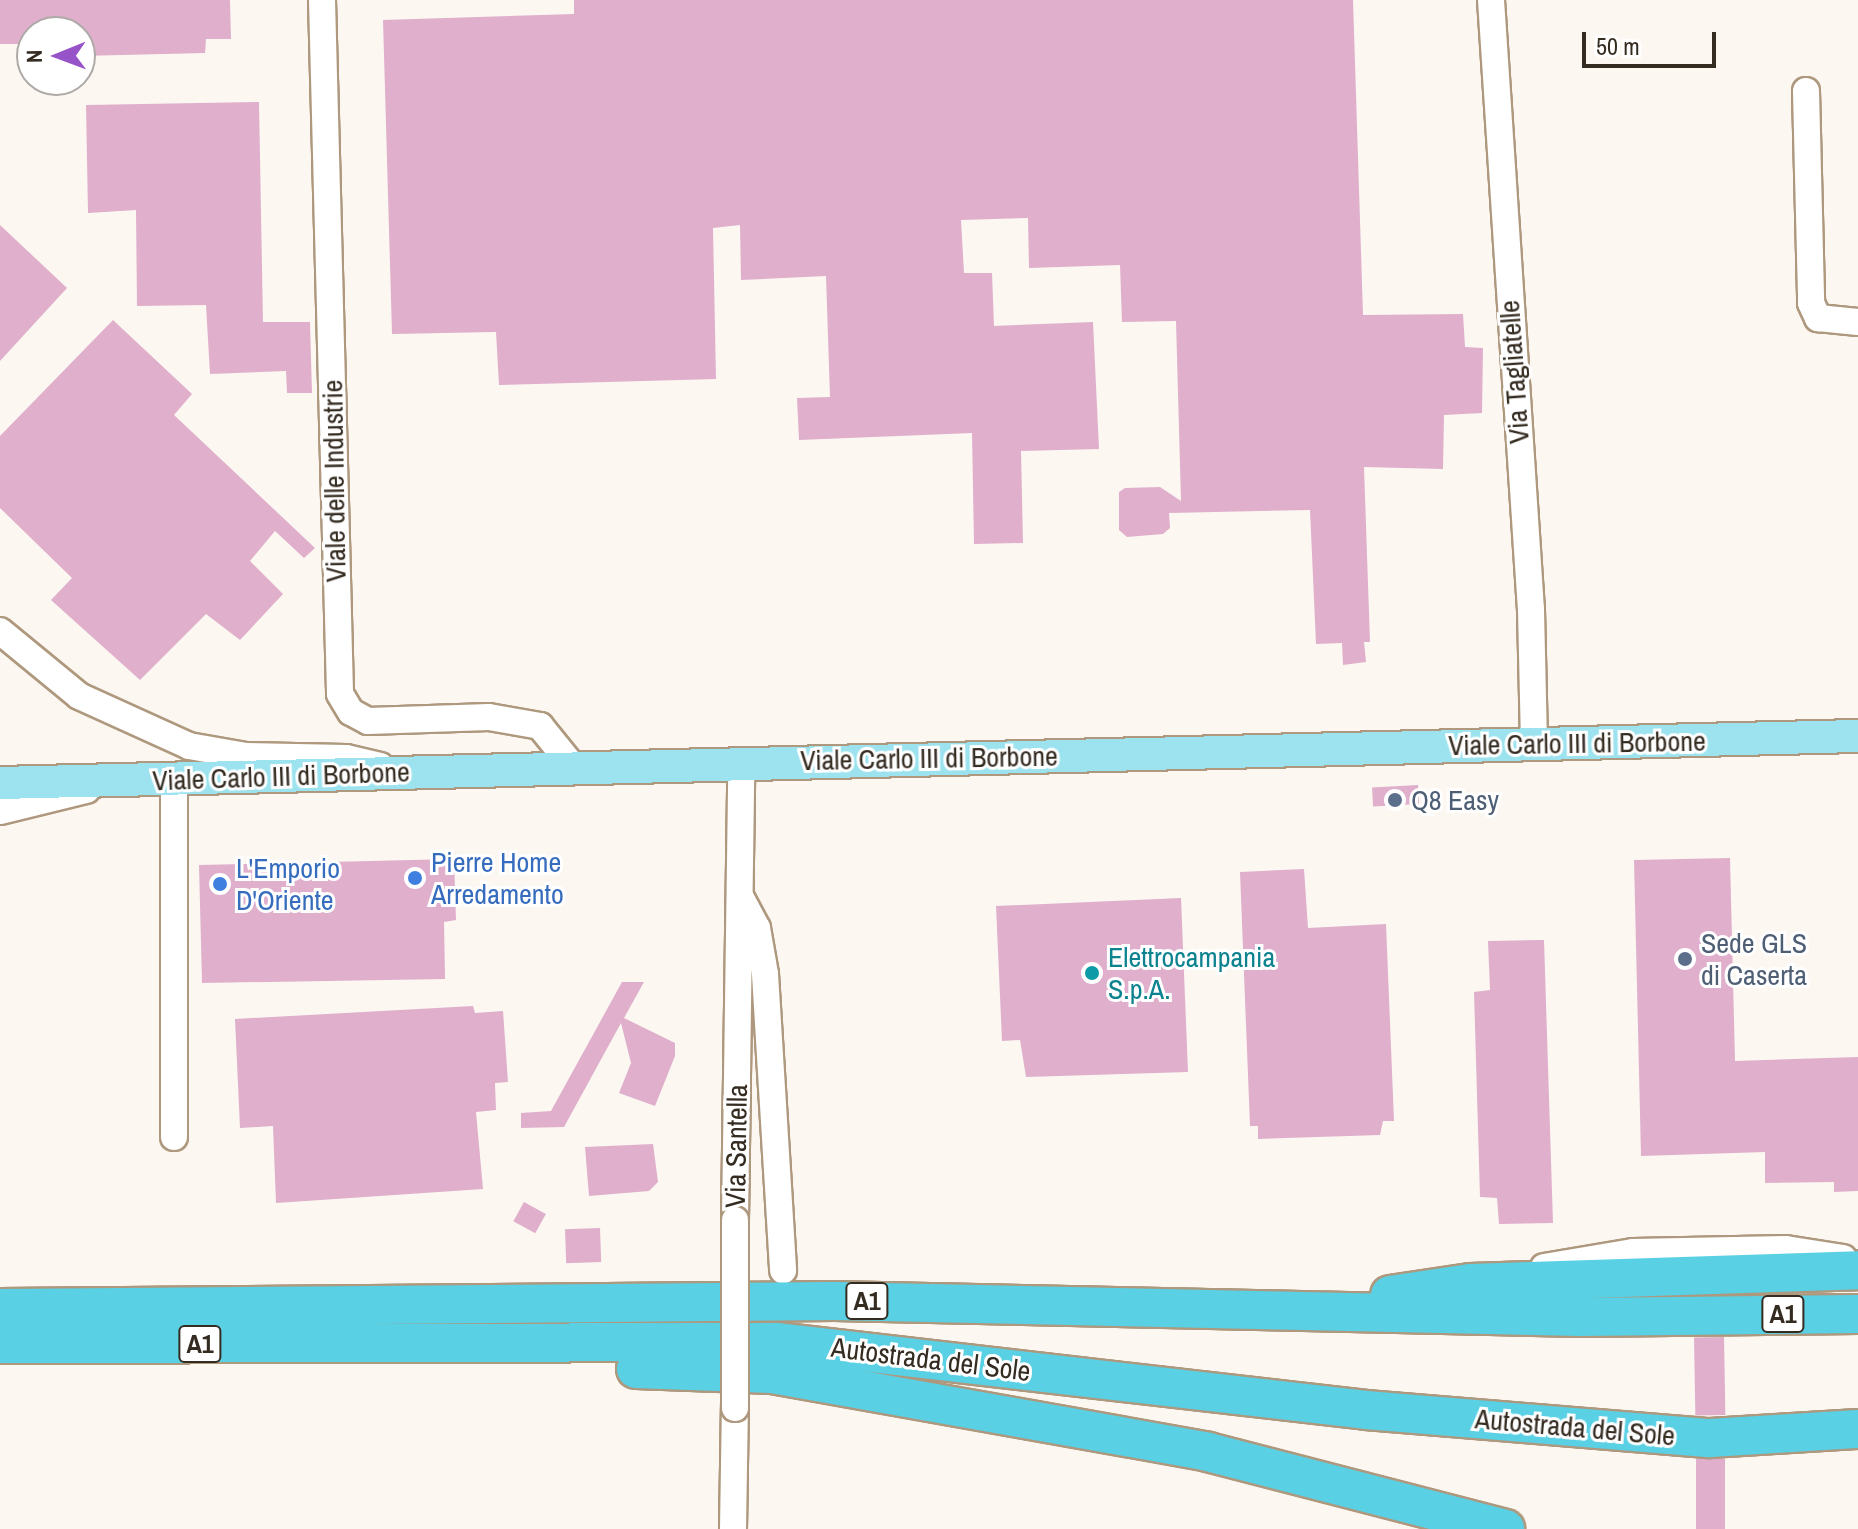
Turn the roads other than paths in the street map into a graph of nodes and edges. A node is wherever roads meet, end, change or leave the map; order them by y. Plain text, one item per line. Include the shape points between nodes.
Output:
1 (322, 0) edge
2 (1491, 0) edge
3 (1806, 91) dead end
4 (1858, 322) edge
5 (0, 631) edge
6 (1858, 736) edge
7 (1534, 744) junction
8 (741, 763) junction
9 (574, 768) junction
10 (407, 772) junction
11 (167, 779) junction
12 (0, 783) edge
13 (0, 811) edge
14 (739, 895) junction
15 (174, 1137) dead end
16 (1858, 1261) edge
17 (783, 1270) dead end
18 (1858, 1270) edge
19 (1470, 1283) junction
20 (0, 1308) edge
21 (1304, 1308) junction
22 (1858, 1314) edge
23 (0, 1344) edge
24 (339, 1344) junction
25 (1858, 1429) edge
26 (1442, 1520) edge
27 (733, 1529) edge
28 (1505, 1529) edge

1 - 9 street, Viale delle Industrie via 340,694 351,712 368,721 489,717 540,726
2 - 7 street, Via Tagliatelle via 1531,610
3 - 4 street via 1811,303 1818,318
5 - 10 street via 79,696 189,746 246,756 346,758
6 - 7 main road, Viale Carlo III di Borbone
7 - 8 main road, Viale Carlo III di Borbone
8 - 9 main road, Viale Carlo III di Borbone
8 - 14 street, Via Santella
9 - 10 main road, Viale Carlo III di Borbone
10 - 11 main road, Viale Carlo III di Borbone
11 - 12 main road, Viale Carlo III di Borbone
11 - 13 street via 71,793
11 - 15 street
14 - 17 street via 757,928 765,974
14 - 27 street, Via Santella, bridge
16 - 19 street via 1786,1249 1633,1252
18 - 19 highway
19 - 21 highway
20 - 21 highway, Autostrada del Sole / A1 via 834,1301
21 - 22 highway, Autostrada del Sole / A1 via 1580,1317
23 - 24 highway, Autostrada del Sole / A1
24 - 25 highway, Autostrada del Sole / A1 via 776,1342 1366,1410 1679,1436
24 - 26 highway via 505,1366 772,1374 1208,1452
26 - 28 highway

